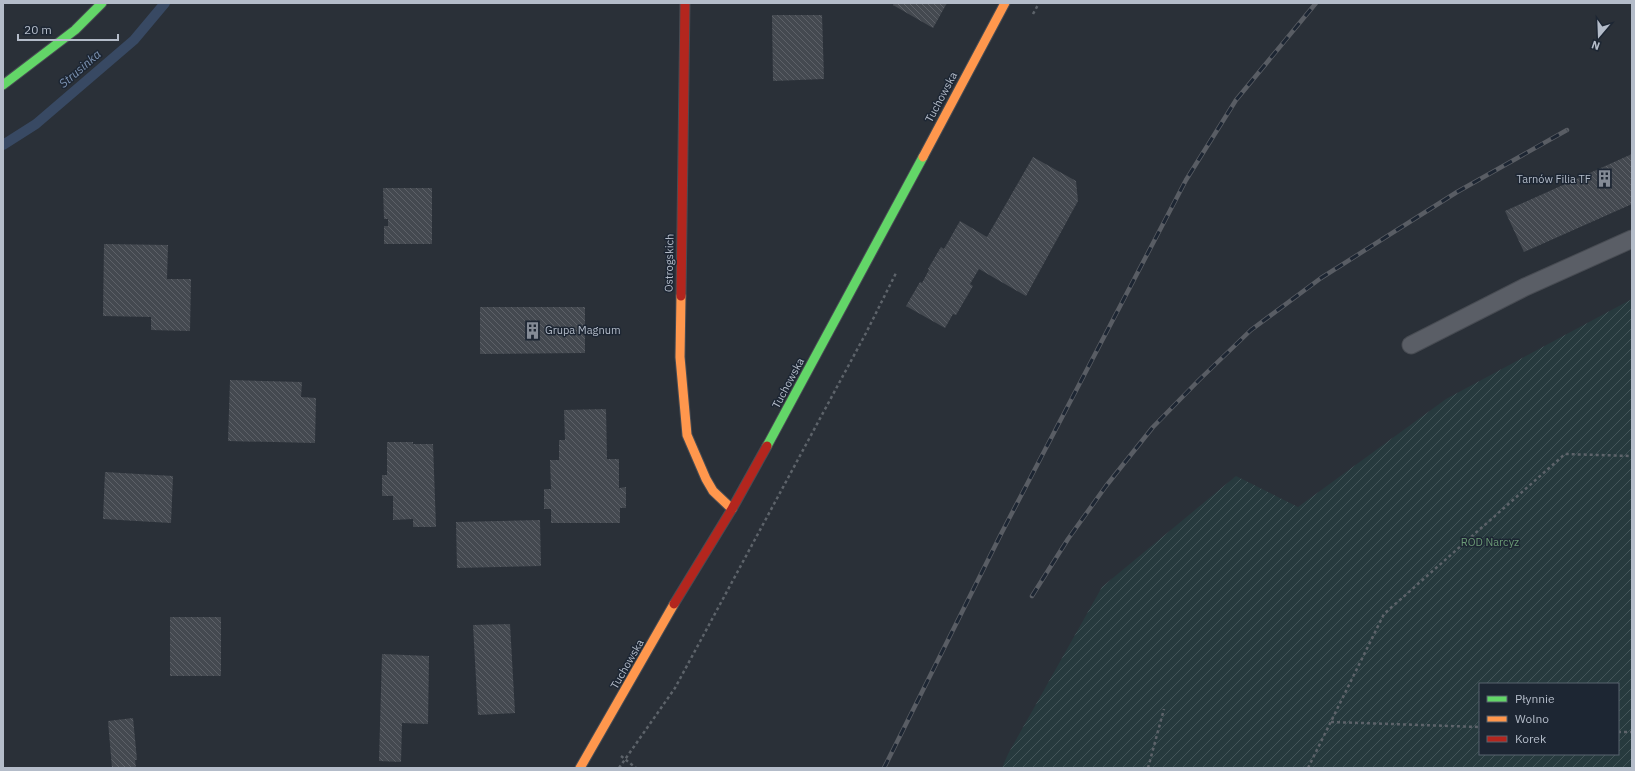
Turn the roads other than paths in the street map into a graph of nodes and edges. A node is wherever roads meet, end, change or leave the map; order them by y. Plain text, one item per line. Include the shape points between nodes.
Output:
1 (102, 3) edge
2 (685, 3) edge
3 (1005, 3) edge
4 (3, 85) edge
5 (1632, 239) edge
6 (1411, 345) dead end
7 (732, 509) junction
8 (580, 768) edge

1 - 4 street via 75,30
2 - 7 street, Ostrogskich via 680,357 688,435 706,479
3 - 7 street, Tuchowska via 798,391
5 - 6 lane via 1525,287
7 - 8 street, Tuchowska

